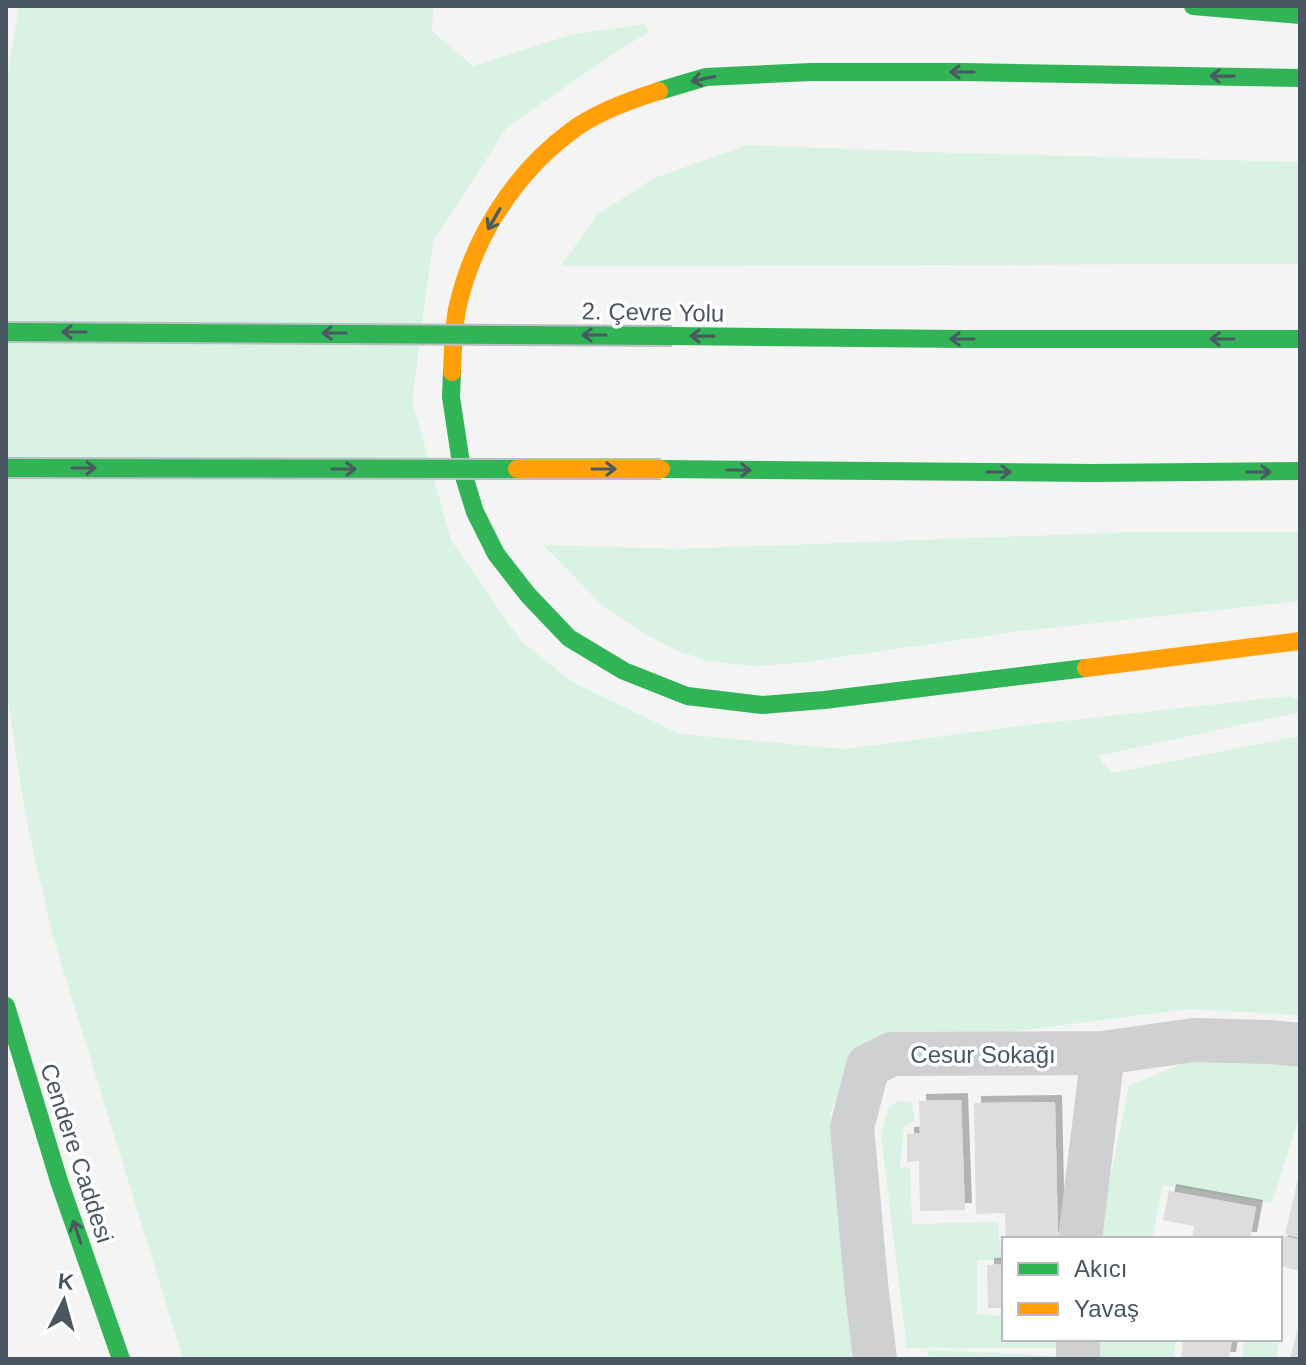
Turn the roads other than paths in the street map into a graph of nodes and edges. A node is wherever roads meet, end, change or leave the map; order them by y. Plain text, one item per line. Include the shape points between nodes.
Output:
1 (1193, 6) edge
2 (1300, 15) edge
3 (1300, 78) edge
4 (6, 332) edge
5 (1300, 339) edge
6 (6, 468) edge
7 (1300, 471) edge
8 (1300, 641) edge
9 (6, 1006) edge
10 (1300, 1045) edge
11 (1103, 1053) junction
12 (1080, 1237) edge
13 (121, 1359) edge
14 (875, 1359) edge

1 - 2 main road
3 -> 8 main road via 811,72 706,77 627,101 571,131 531,166 497,211 473,257 458,306 451,397 462,470 475,512 496,554 528,595 569,638 624,671 687,696 762,705 824,700
5 -> 4 main road, 2. Çevre Yolu, bridge
6 -> 7 main road, bridge
13 -> 9 main road, Cendere Caddesi
10 - 11 street, Cesur Sokağı via 1194,1040
11 - 12 street
11 - 14 street, Cesur Sokağı via 892,1054 868,1066 852,1127

